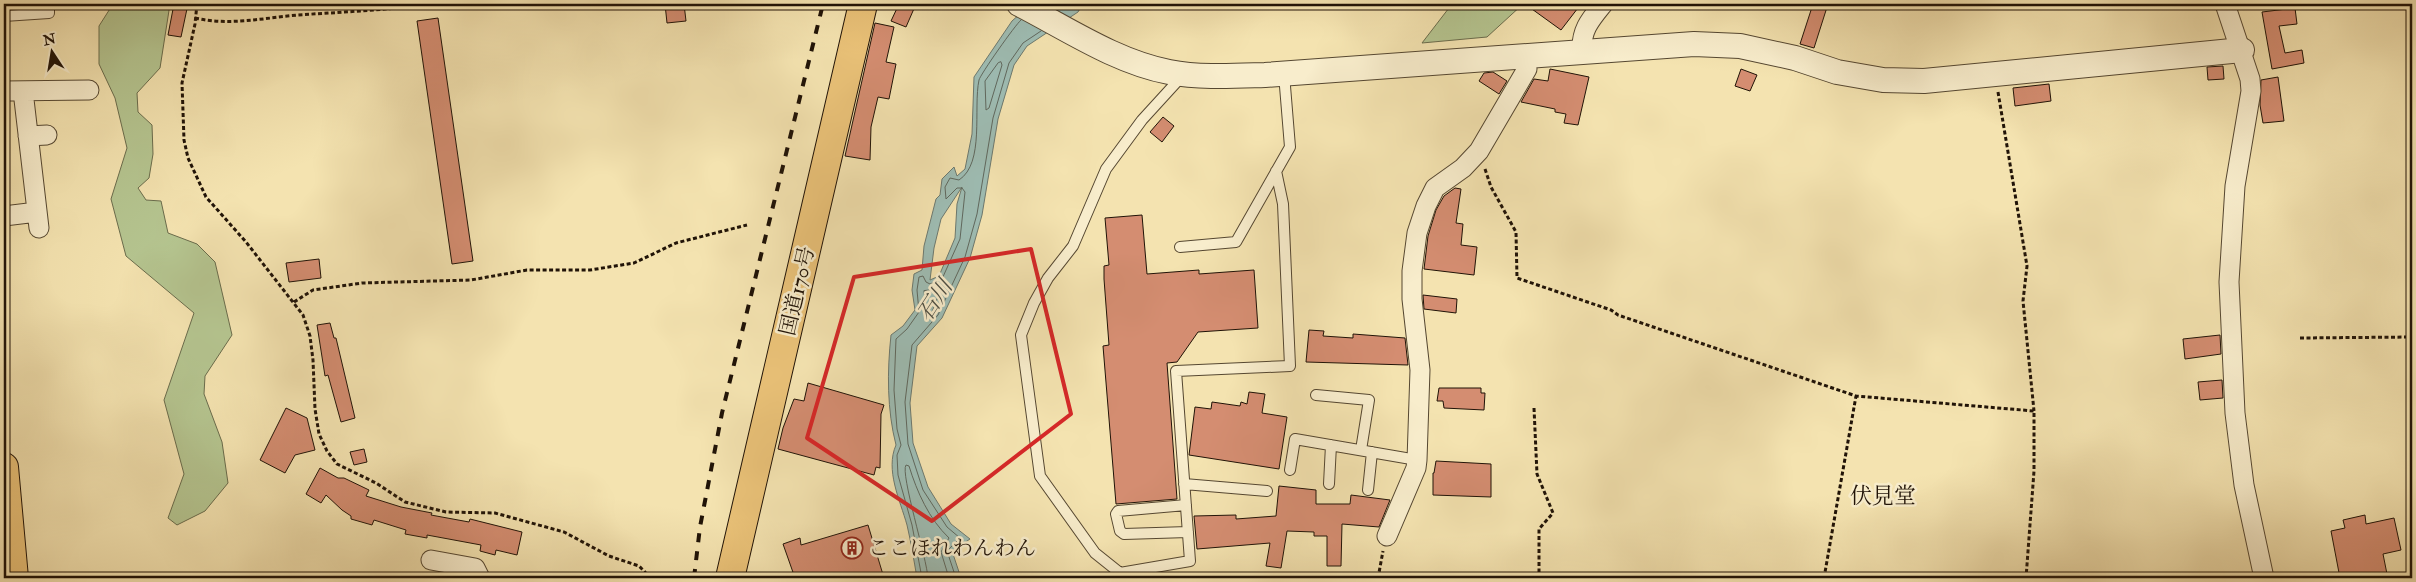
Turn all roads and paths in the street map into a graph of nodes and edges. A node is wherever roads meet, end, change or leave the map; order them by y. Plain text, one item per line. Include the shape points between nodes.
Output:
1 (49, 4) edge
2 (197, 4) edge
3 (431, 4) edge
4 (863, 4) edge
5 (1019, 4) edge
6 (1603, 4) edge
7 (2225, 4) edge
8 (4, 16) edge
9 (195, 18) junction
10 (2242, 50) junction
11 (1582, 51) junction
12 (1526, 55) junction
13 (1177, 73) junction
14 (1284, 74) junction
15 (1995, 74) junction
16 (89, 90) dead end
17 (4, 91) edge
18 (23, 91) junction
19 (1480, 149) junction
20 (1276, 171) junction
21 (4, 216) edge
22 (747, 225) dead end
23 (1180, 247) dead end
24 (294, 302) junction
25 (2412, 336) edge
26 (2300, 338) dead end
27 (1316, 395) dead end
28 (1856, 396) junction
29 (1534, 408) dead end
30 (2034, 411) junction
31 (1332, 445) junction
32 (1361, 450) junction
33 (1372, 452) junction
34 (1417, 460) junction
35 (4, 467) edge
36 (1290, 470) dead end
37 (1184, 484) junction
38 (1328, 484) dead end
39 (1368, 490) dead end
40 (1267, 491) dead end
41 (1186, 506) junction
42 (1188, 532) junction
43 (1387, 536) joint
44 (431, 560) dead end
45 (14, 578) edge
46 (480, 578) edge
47 (648, 578) edge
48 (730, 578) edge
49 (1378, 578) edge
50 (1539, 578) edge
51 (1824, 578) edge
52 (2026, 578) edge
53 (2264, 578) edge

1 - 8 lane via 49,12
2 - 9 path
3 - 9 path via 238,22
4 - 48 highway, 国道170号
5 - 13 street via 1133,61
6 - 11 street via 1584,27
7 - 10 street
9 - 24 path via 182,83 184,140 188,158 206,197
10 - 15 street
10 - 53 street via 2251,91 2234,194 2229,282 2235,413 2244,485
11 - 12 street
11 - 15 street via 1694,44 1740,46 1837,72 1884,80 1924,81
12 - 14 street
12 - 19 street via 1527,69
13 - 14 street via 1215,76
13 - 42 lane via 1106,169 1074,246 1048,278 1022,335 1040,476 1095,553 1120,573 1190,561
14 - 20 lane via 1290,146
15 - 30 path via 2028,266 2023,301
16 - 18 street
17 - 18 street
18 - 21 street via 37,136 38,220
19 - 28 path via 1491,187 1516,232 1517,278
19 - 34 street via 1436,188 1417,234 1412,272 1420,370
20 - 23 lane via 1236,242
20 - 37 lane via 1283,204 1290,366 1176,372
22 - 24 path via 676,243 634,263 590,270 527,270 471,280 362,283 313,290
24 - 47 path via 303,315 310,336 319,434 337,464 405,502 424,508 495,513 564,532 609,556 639,566
25 - 26 path
27 - 32 lane via 1369,400
28 - 30 path
28 - 51 path
29 - 50 path via 1537,474 1553,513 1539,530
30 - 52 path via 2034,471
31 - 32 lane
31 - 36 lane via 1296,439
31 - 38 lane
32 - 33 lane
33 - 34 lane
33 - 39 lane
34 - 43 street
35 - 45 highway
37 - 40 lane
37 - 41 lane
41 - 42 lane
41 - 42 lane via 1118,510 1116,514 1120,531 1124,534
43 - 49 path
44 - 46 street via 476,568

